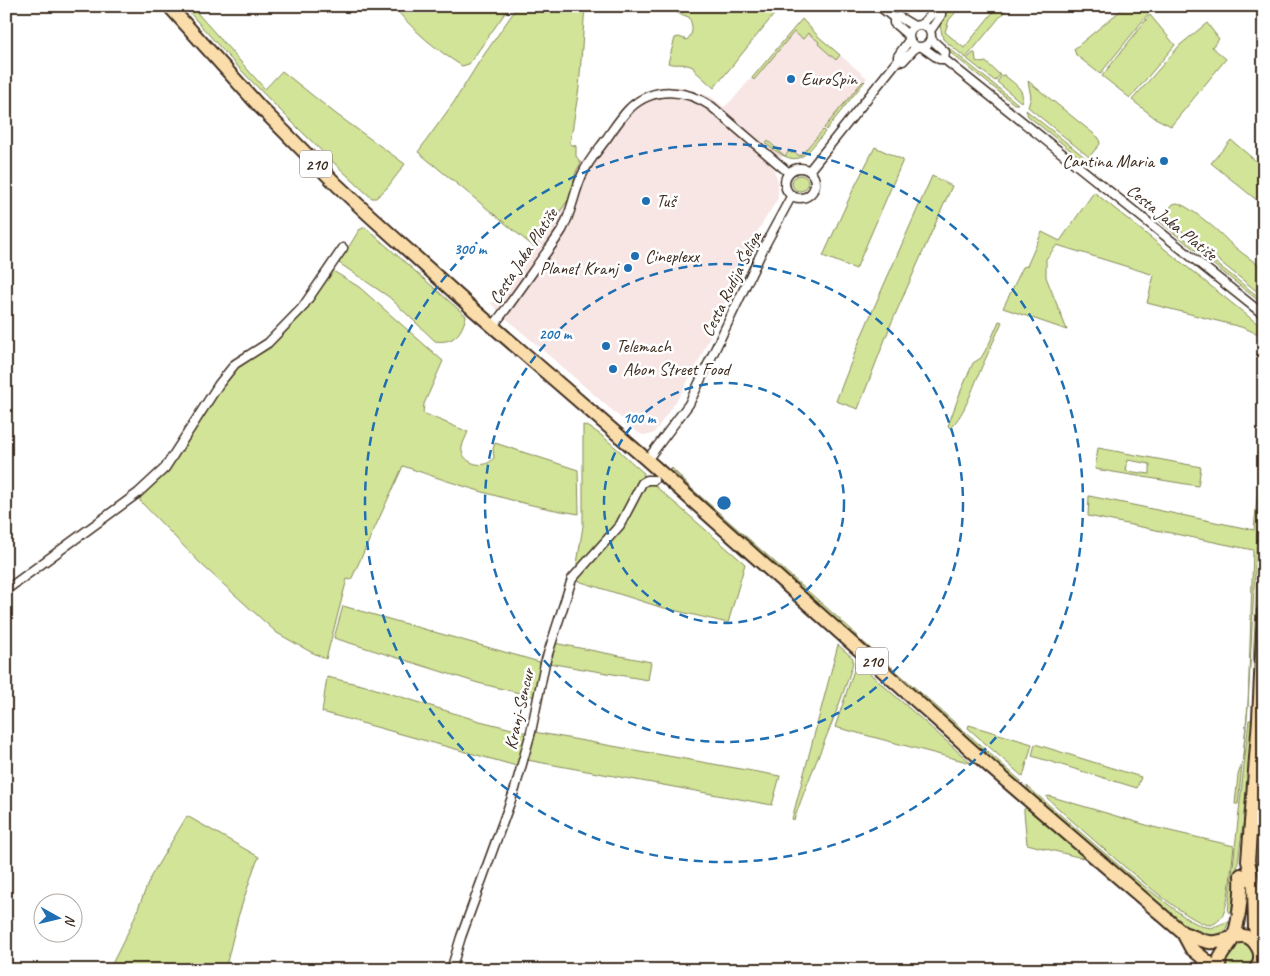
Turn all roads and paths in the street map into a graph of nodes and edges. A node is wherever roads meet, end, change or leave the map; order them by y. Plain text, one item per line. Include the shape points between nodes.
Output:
1 (169, 6) edge
2 (879, 6) edge
3 (942, 8) edge
4 (894, 18) junction
5 (918, 26) junction
6 (930, 35) junction
7 (909, 38) junction
8 (919, 47) junction
9 (944, 59) junction
10 (898, 60) junction
11 (809, 171) junction
12 (789, 173) junction
13 (792, 195) junction
14 (343, 248) dead end
15 (1264, 315) edge
16 (493, 326) junction
17 (647, 460) junction
18 (654, 480) dead end
19 (6, 590) edge
20 (1264, 612) edge
21 (1263, 636) edge
22 (1262, 691) edge
23 (1246, 875) junction
24 (1186, 938) junction
25 (1250, 938) junction
26 (1226, 939) junction
27 (1264, 942) edge
28 (1215, 965) edge
29 (451, 970) edge
30 (1255, 970) edge

1 - 16 main road, 210 via 260,107 337,185
2 - 4 street
3 - 5 street
3 - 6 street
4 - 5 street via 899,17
4 - 7 street via 894,23
5 - 6 street via 926,27
5 - 7 street via 910,30
6 - 8 street via 927,44
6 - 9 street, Cesta Jaka Platiše via 945,52
7 - 8 street
7 - 10 street
8 - 9 street, Cesta Jaka Platiše
8 - 10 street via 903,61
9 - 15 street, Cesta Jaka Platiše
10 - 11 street
11 - 12 street via 800,168
11 - 13 street via 815,179 813,190 803,197
12 - 13 street via 786,185
12 - 16 street, Cesta Jaka Platiše via 698,98 672,91 642,100 621,119 589,163 562,230
13 - 17 street, Cesta Rudija Šeliga via 689,404
14 - 19 street via 302,308 268,343 235,364 165,468 138,492
16 - 17 main road, 210
17 - 24 main road, 210
18 - 29 street, Kranj-Sencur via 642,483 620,525 572,579 545,663 531,732 514,789
20 - 21 main road
21 - 22 main road
22 - 23 main road
23 - 25 main road
23 - 26 main road via 1237,918
23 - 26 main road via 1236,890
23 - 27 main road via 1254,886 1255,928
24 - 26 main road, 210 via 1209,942
24 - 28 main road, 210 via 1192,948
25 - 26 main road
25 - 30 main road via 1261,954
26 - 28 main road via 1214,952

